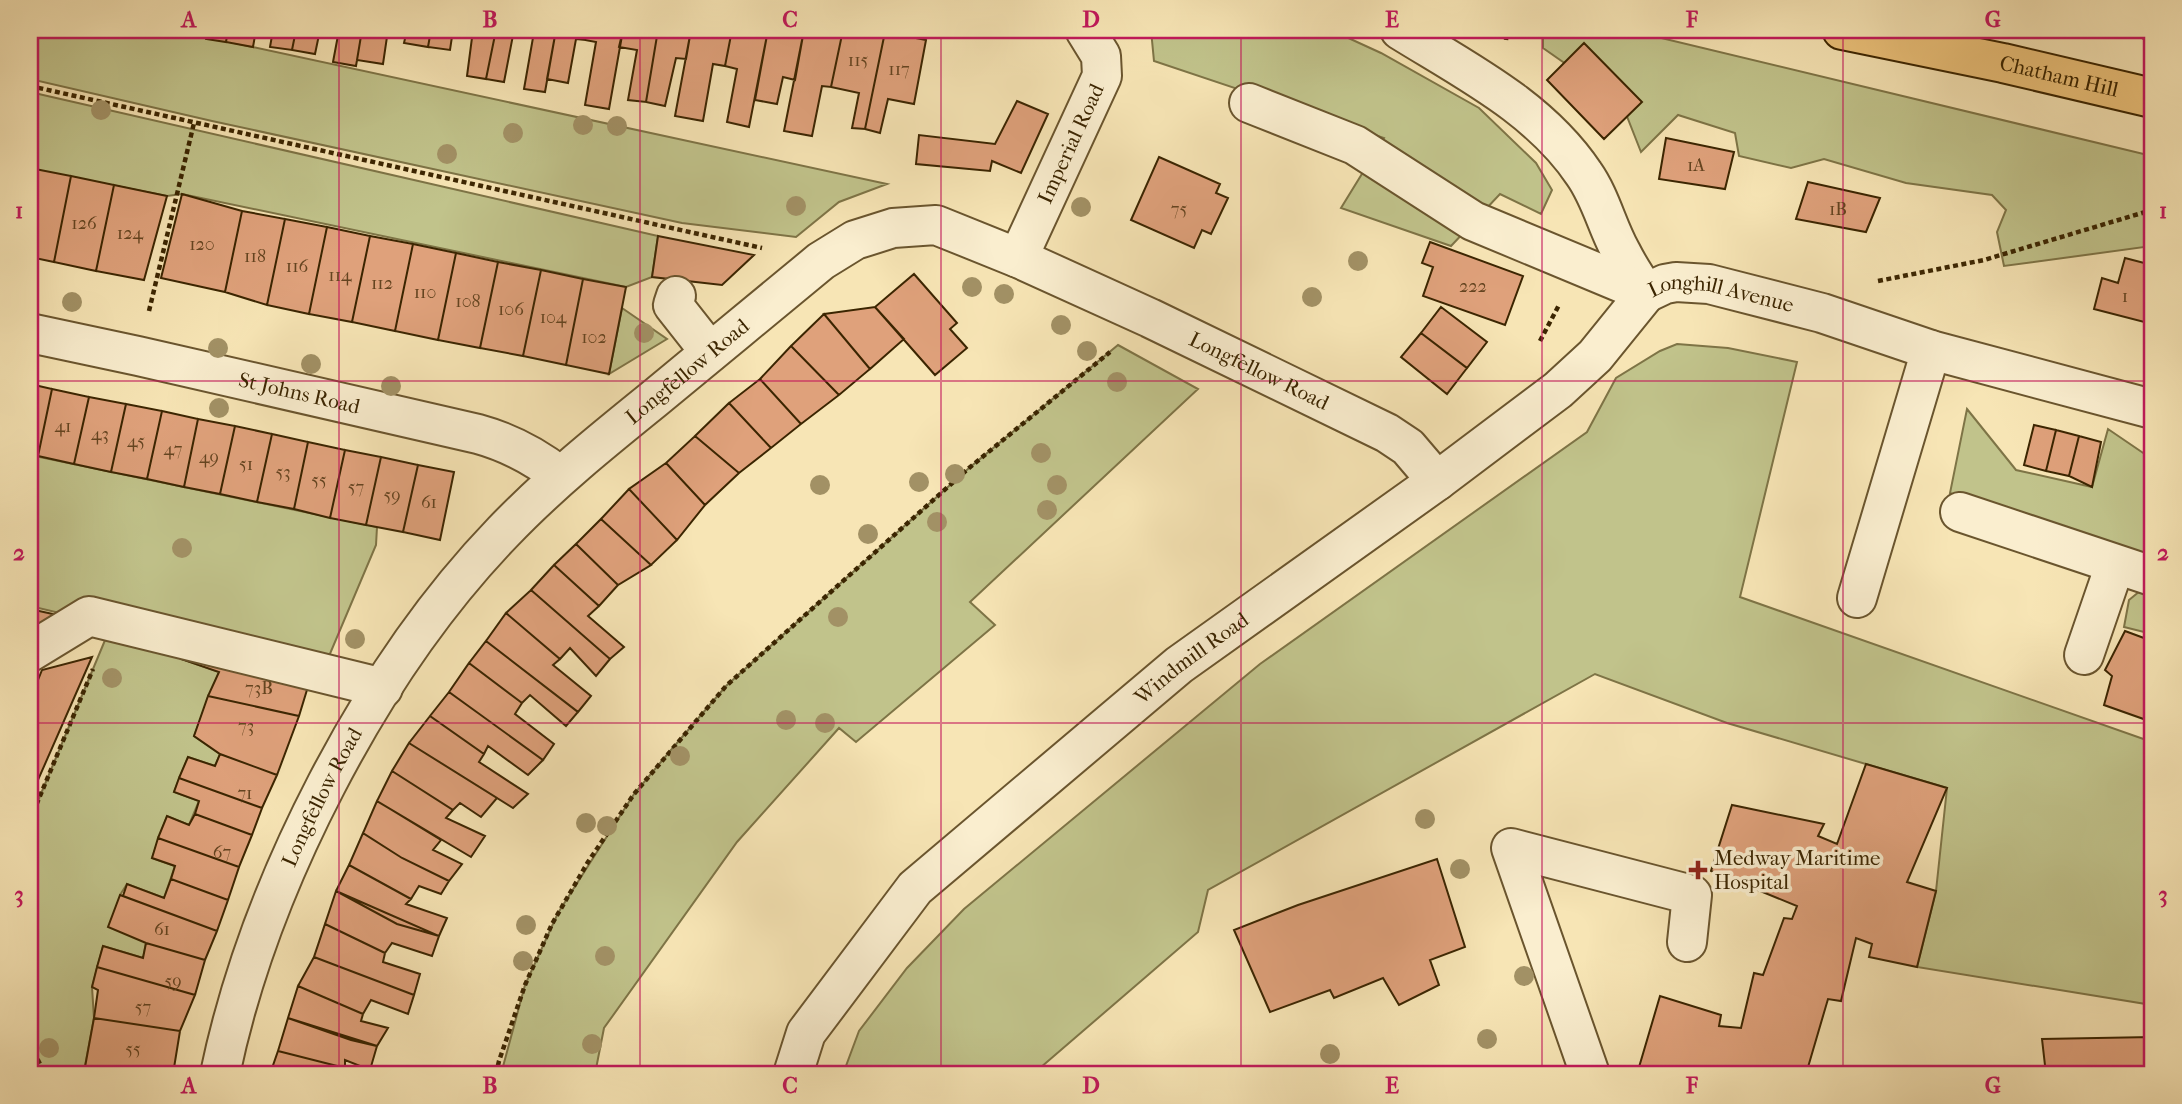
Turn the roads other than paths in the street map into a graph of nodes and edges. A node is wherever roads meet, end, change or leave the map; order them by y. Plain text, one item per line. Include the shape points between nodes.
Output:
1 (1085, 30) edge
2 (1400, 30) edge
3 (1842, 30) edge
4 (2152, 98) edge
5 (1249, 103) dead end
6 (1018, 258) junction
7 (1646, 293) junction
8 (676, 296) dead end
9 (30, 333) edge
10 (1931, 350) junction
11 (710, 352) junction
12 (2145, 411) edge
13 (559, 476) junction
14 (1437, 481) junction
15 (1961, 512) dead end
16 (2115, 565) junction
17 (2152, 576) edge
18 (1857, 598) dead end
19 (30, 652) edge
20 (2084, 655) dead end
21 (383, 688) junction
22 (1687, 942) dead end
23 (220, 1074) edge
24 (793, 1074) edge
25 (1590, 1074) edge

1 - 6 street, Imperial Road via 1101,56 1102,76
2 - 7 street, Longhill Avenue via 1490,86 1558,141 1594,189 1620,252
3 - 4 main road, Chatham Hill
5 - 7 street via 1355,145 1473,221
6 - 11 street, Longfellow Road via 936,225 893,228 855,240 821,261
6 - 14 street, Longfellow Road via 1387,433 1408,447
7 - 10 street, Longhill Avenue via 1676,282 1709,284 1822,313
7 - 14 street, Windmill Road via 1595,356 1568,381
8 - 11 street via 673,305
9 - 13 street, St Johns Road via 487,437 539,461
10 - 12 street, Longhill Avenue
10 - 18 street
11 - 13 street, Longfellow Road
13 - 21 street, Longfellow Road via 446,595
14 - 24 street, Windmill Road via 1179,665 915,888 807,1033
15 - 16 street
16 - 17 street
16 - 20 street
19 - 21 street via 89,616
21 - 23 street, Longfellow Road via 286,871 250,969
22 - 25 street via 1692,895 1511,848

